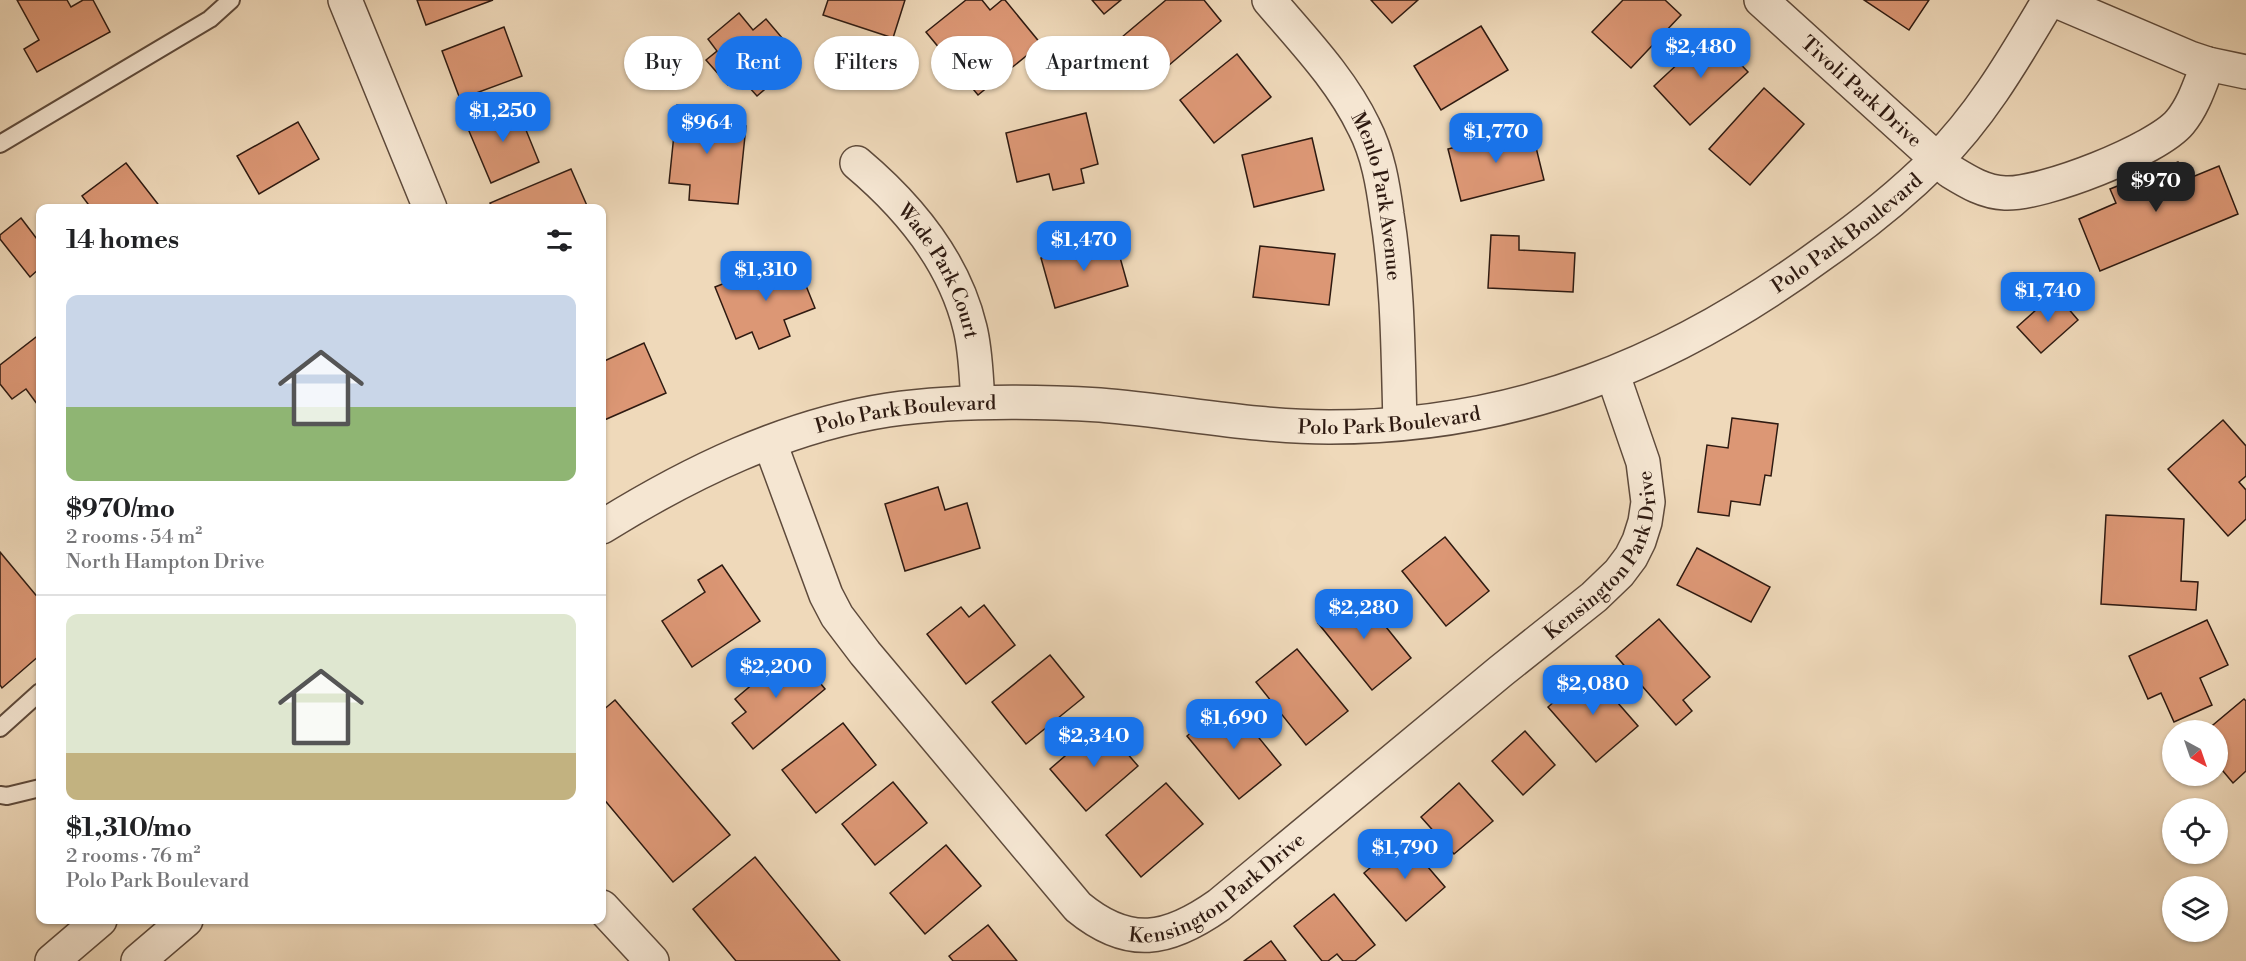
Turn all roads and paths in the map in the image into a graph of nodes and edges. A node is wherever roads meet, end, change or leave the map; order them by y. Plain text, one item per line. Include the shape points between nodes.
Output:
1 (231, 0) edge
2 (345, 0) edge
3 (1269, 0) edge
4 (1761, 0) edge
5 (2049, 0) edge
6 (2054, 0) edge
7 (2208, 64) junction
8 (2246, 72) edge
9 (0, 144) edge
10 (1937, 159) junction
11 (857, 163) dead end
12 (420, 204) edge
13 (1612, 375) junction
14 (978, 401) junction
15 (1400, 423) junction
16 (770, 443) junction
17 (606, 525) edge
18 (36, 696) edge
19 (0, 728) edge
20 (36, 789) edge
21 (0, 795) edge
22 (606, 911) edge
23 (95, 924) edge
24 (181, 924) edge
25 (52, 961) edge
26 (138, 961) edge
27 (652, 961) edge

1 - 9 lane via 210,20
2 - 12 street
3 - 15 street, Menlo Park Avenue via 1342,90 1374,151 1395,274
4 - 10 street, Tivoli Park Drive
5 - 10 street, Polo Park Boulevard via 1987,96
6 - 7 street
7 - 8 street
7 - 10 street, Tivoli Park Drive via 2188,111 2169,134 2059,182 2021,193 1994,192 1967,181
10 - 13 street, Polo Park Boulevard via 1869,219 1776,287 1707,329
11 - 14 street, Wade Park Court via 917,224 951,275 970,329
13 - 15 street, Polo Park Boulevard via 1515,405
13 - 16 street, Kensington Park Drive via 1643,462 1648,502 1639,541 1619,573 1219,905 1178,930 1155,935 1112,929 1078,907 865,653 826,595
14 - 15 street, Polo Park Boulevard via 1101,405 1294,426
14 - 16 street, Polo Park Boulevard via 887,411
16 - 17 street, Polo Park Boulevard via 684,479
18 - 19 lane
20 - 21 lane
22 - 27 street
23 - 25 street
24 - 26 street

